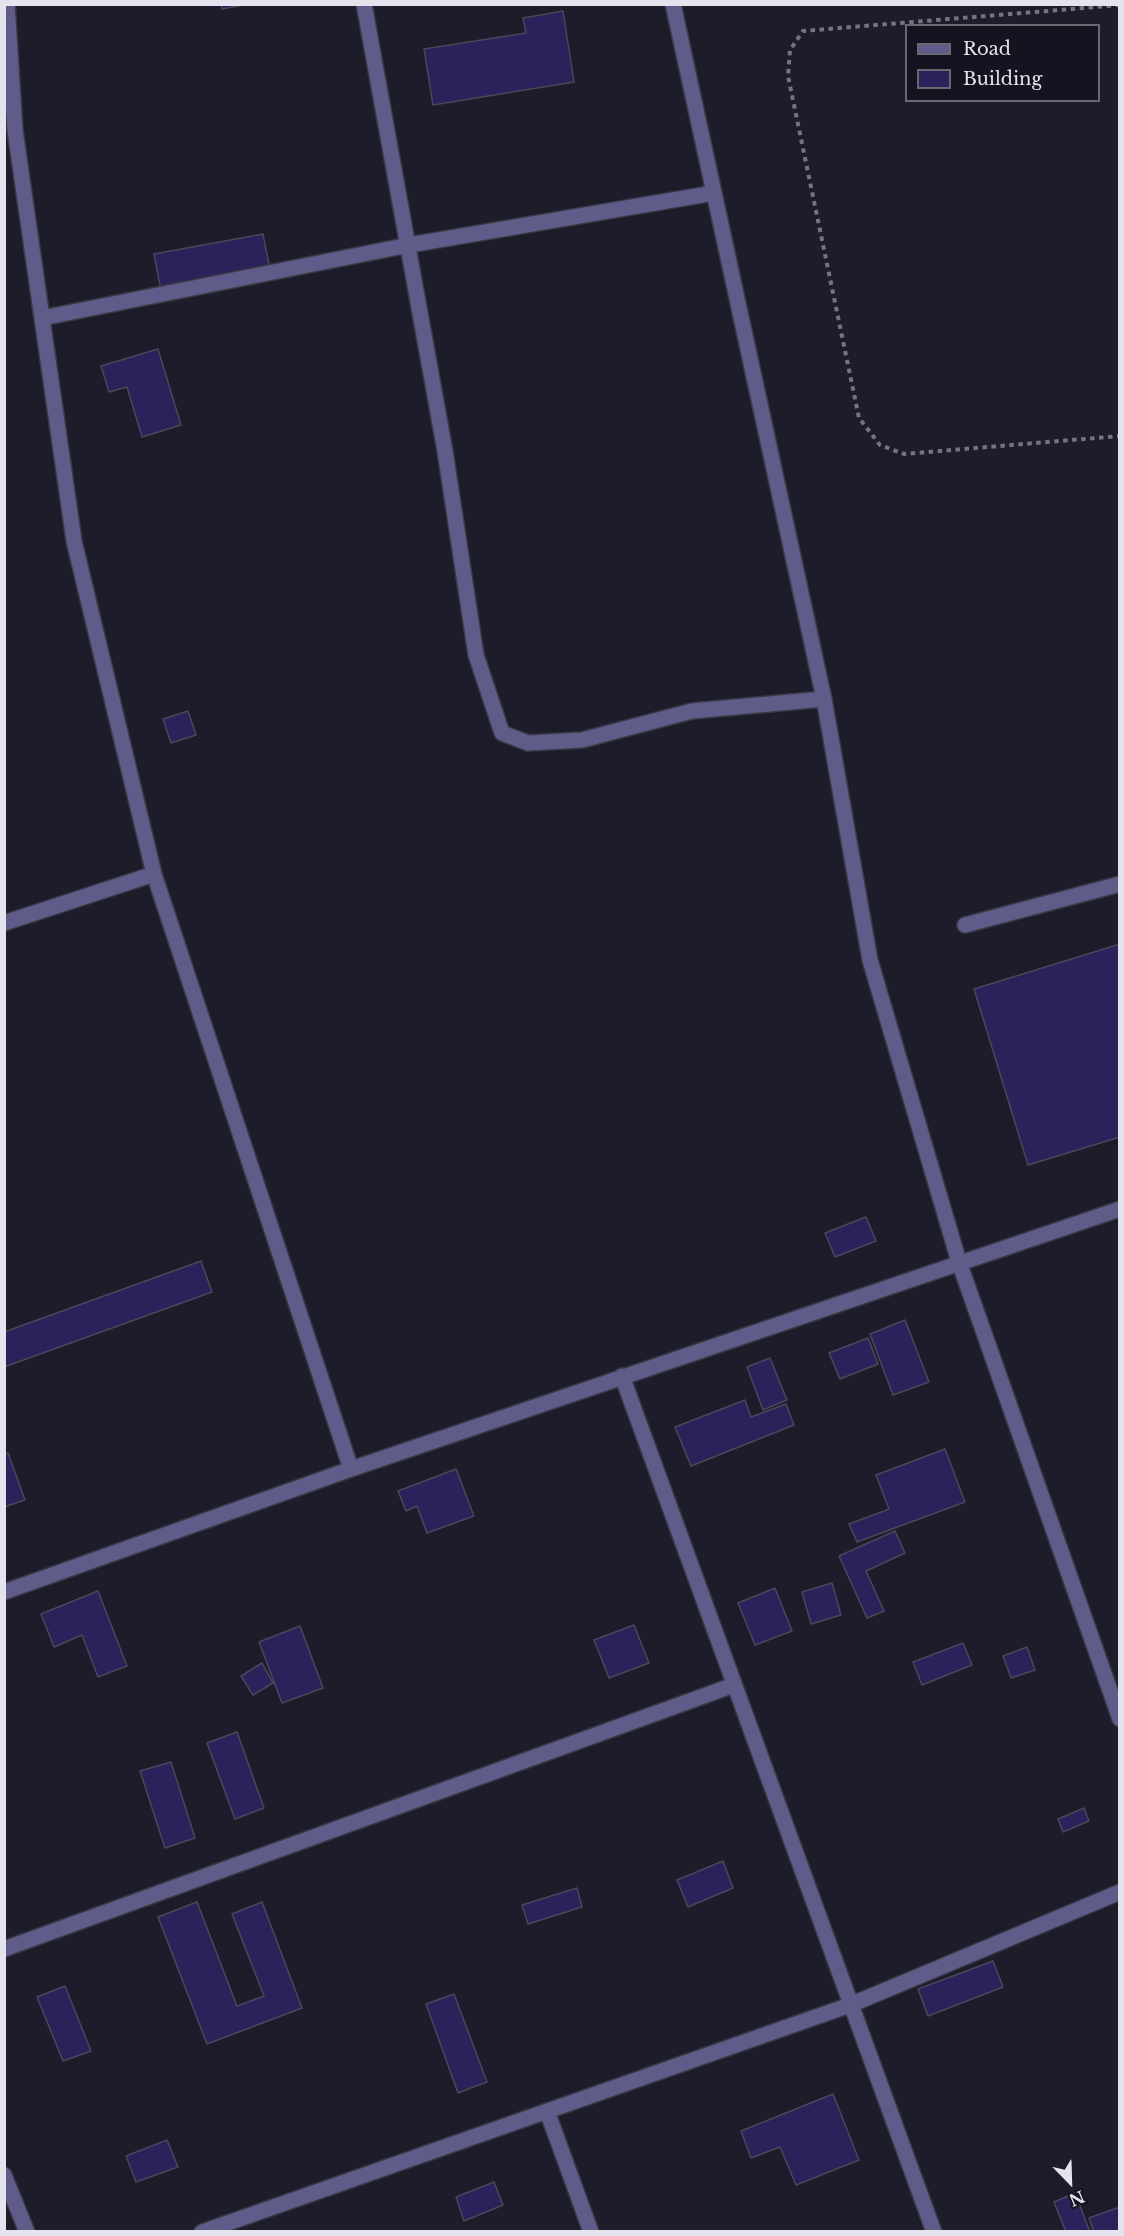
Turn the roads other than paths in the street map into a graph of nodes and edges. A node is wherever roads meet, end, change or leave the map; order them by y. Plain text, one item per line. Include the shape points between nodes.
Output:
1 (7, 4) edge
2 (364, 4) edge
3 (673, 4) edge
4 (714, 193) junction
5 (409, 245) junction
6 (42, 318) junction
7 (824, 699) junction
8 (154, 874) junction
9 (1119, 884) edge
10 (4, 923) edge
11 (965, 925) dead end
12 (1119, 1209) edge
13 (959, 1262) junction
14 (622, 1376) junction
15 (351, 1469) junction
16 (4, 1592) edge
17 (734, 1685) junction
18 (1119, 1719) edge
19 (1119, 1892) edge
20 (4, 1949) edge
21 (850, 2006) junction
22 (547, 2111) junction
23 (4, 2175) edge
24 (27, 2232) edge
25 (202, 2232) edge
26 (591, 2232) edge
27 (934, 2232) edge

1 - 6 street via 15,130
2 - 5 street
3 - 4 street
4 - 5 street
4 - 7 street
5 - 6 street
5 - 7 street via 476,656 502,734 528,743 582,740 692,711
6 - 8 street via 74,541
7 - 13 street via 870,960
8 - 10 street
8 - 15 street
9 - 11 street
12 - 13 street
13 - 14 street
13 - 18 street
14 - 15 street
14 - 17 street
15 - 16 street
17 - 20 street
17 - 21 street
19 - 21 street
21 - 22 street
21 - 27 street
22 - 25 street
22 - 26 street
23 - 24 street

